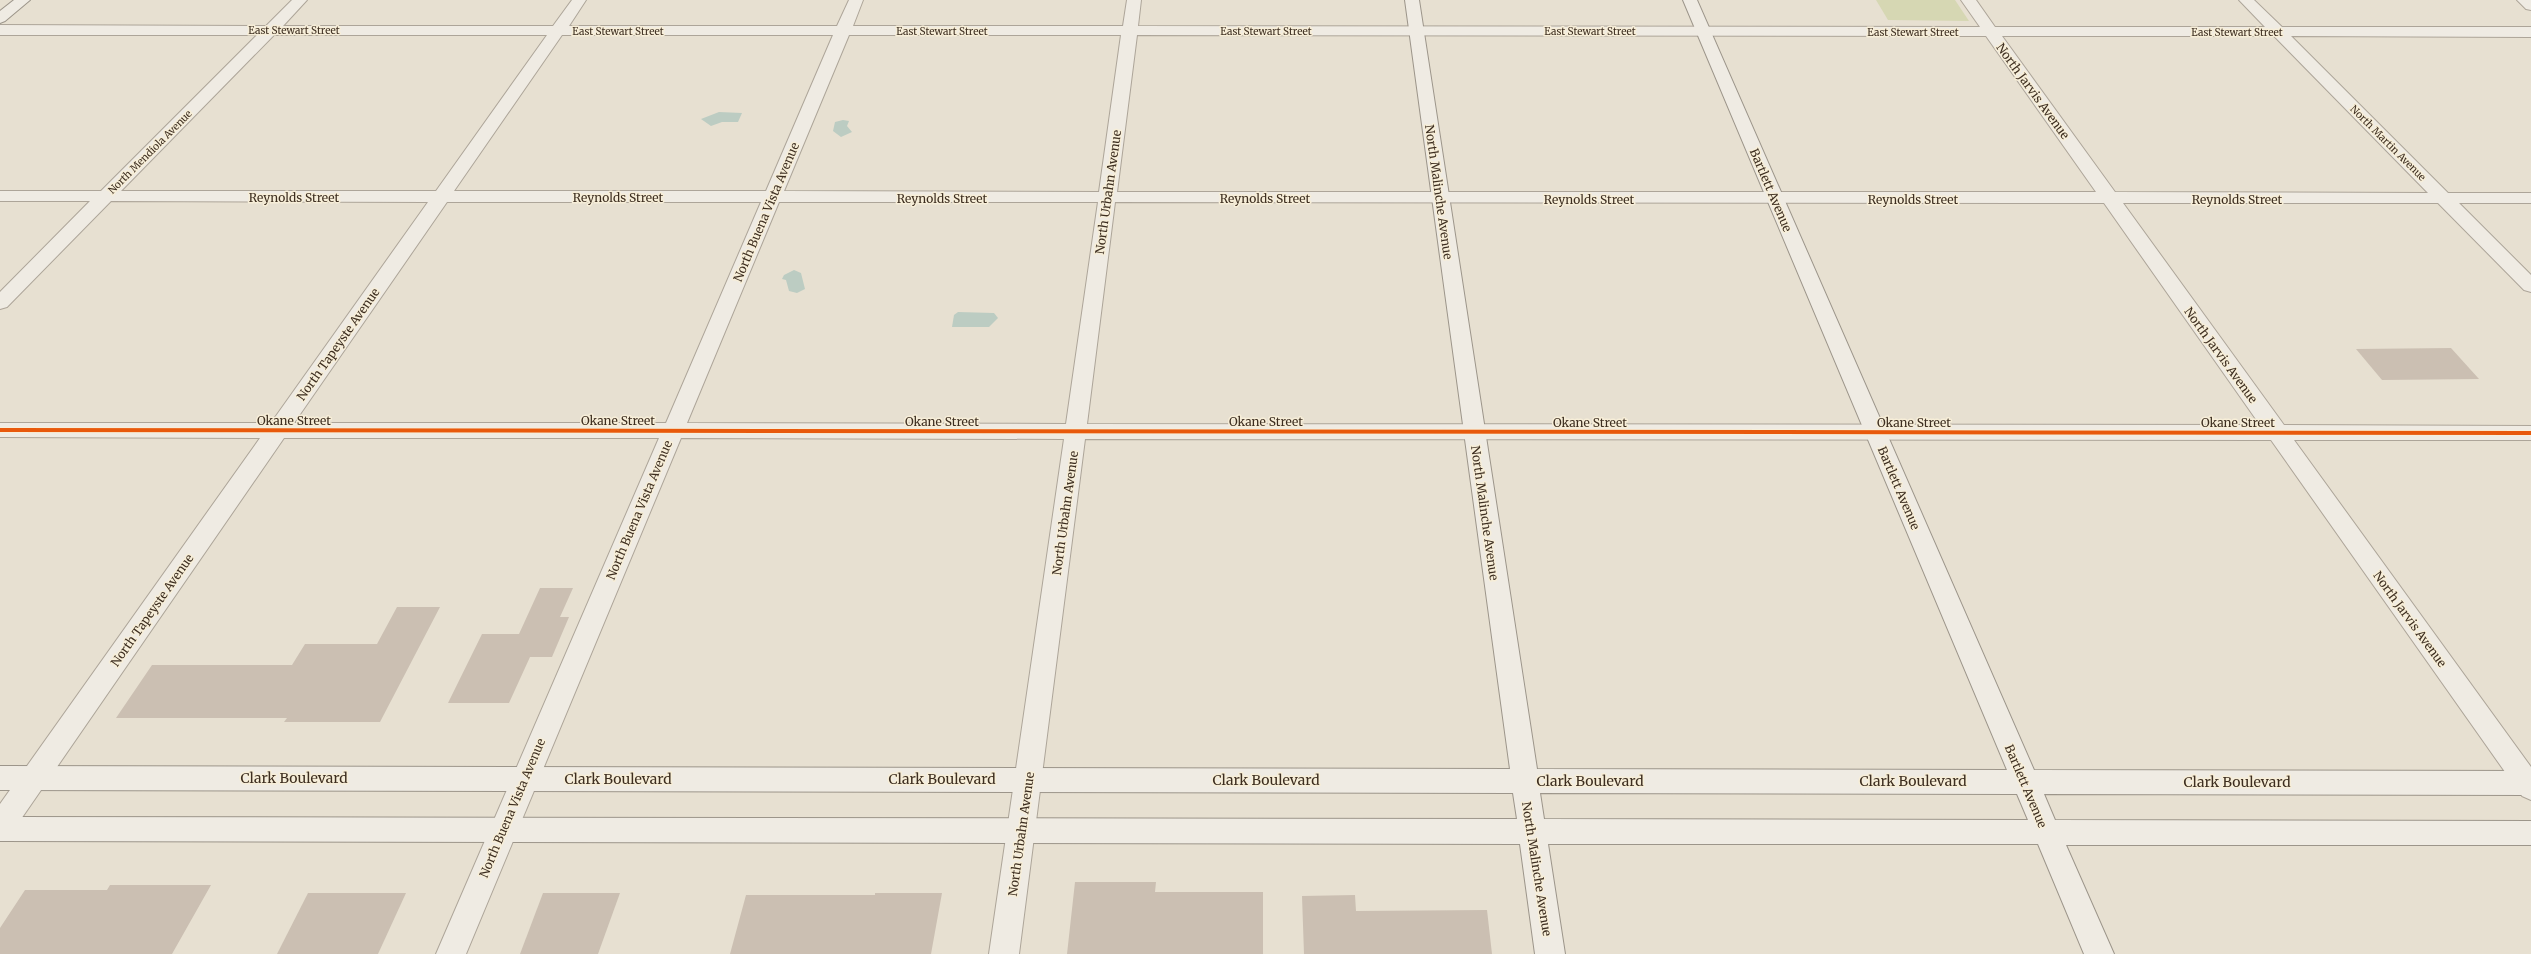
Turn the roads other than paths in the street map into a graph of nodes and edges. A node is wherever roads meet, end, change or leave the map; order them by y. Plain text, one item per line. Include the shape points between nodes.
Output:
1 (23, 0) edge
2 (300, 0) edge
3 (579, 0) edge
4 (856, 0) edge
5 (1134, 0) edge
6 (1412, 0) edge
7 (1690, 0) edge
8 (1968, 0) edge
9 (2246, 0) edge
10 (2524, 0) edge
11 (2531, 6) edge
12 (0, 18) edge
13 (0, 30) edge
14 (270, 30) junction
15 (558, 30) junction
16 (843, 31) junction
17 (1130, 31) junction
18 (1416, 31) junction
19 (1703, 31) junction
20 (1990, 32) junction
21 (2278, 32) junction
22 (2531, 32) edge
23 (0, 196) edge
24 (106, 196) junction
25 (441, 197) junction
26 (772, 198) junction
27 (1107, 198) junction
28 (2444, 198) junction
29 (2531, 198) edge
30 (1440, 199) junction
31 (1775, 199) junction
32 (2110, 199) junction
33 (2531, 286) edge
34 (0, 303) edge
35 (0, 430) edge
36 (278, 430) junction
37 (673, 430) junction
38 (1076, 431) junction
39 (1474, 431) junction
40 (1875, 432) junction
41 (2276, 432) junction
42 (2531, 433) edge
43 (0, 778) edge
44 (34, 778) junction
45 (525, 779) junction
46 (1028, 780) junction
47 (1524, 781) junction
48 (2025, 781) junction
49 (2530, 784) edge
50 (0, 828) edge
51 (503, 830) junction
52 (1021, 831) junction
53 (1532, 832) junction
54 (2046, 832) junction
55 (2531, 833) edge
56 (451, 954) edge
57 (1004, 954) edge
58 (1550, 954) edge
59 (2099, 954) edge

1 - 12 street
2 - 14 street, North Mendiola Avenue
3 - 15 street, North Tapeyste Avenue
4 - 16 street, North Buena Vista Avenue
5 - 17 street, North Urbahn Avenue
6 - 18 street, North Malinche Avenue
7 - 19 street, Bartlett Avenue
8 - 20 street, North Jarvis Avenue
9 - 21 street, North Martin Avenue
10 - 11 street
13 - 14 street, East Stewart Street
14 - 15 street, East Stewart Street
14 - 24 street, North Mendiola Avenue
15 - 16 street, East Stewart Street
15 - 25 street, North Tapeyste Avenue
16 - 17 street, East Stewart Street
16 - 26 street, North Buena Vista Avenue
17 - 18 street, East Stewart Street
17 - 27 street, North Urbahn Avenue
18 - 19 street, East Stewart Street
18 - 30 street, North Malinche Avenue
19 - 20 street, East Stewart Street
19 - 31 street, Bartlett Avenue
20 - 21 street, East Stewart Street
20 - 32 street, North Jarvis Avenue
21 - 22 street, East Stewart Street
21 - 28 street, North Martin Avenue
23 - 24 street, Reynolds Street
24 - 25 street, Reynolds Street
24 - 34 street, North Mendiola Avenue
25 - 26 street, Reynolds Street
25 - 36 street, North Tapeyste Avenue
26 - 27 street, Reynolds Street
26 - 37 street, North Buena Vista Avenue
27 - 30 street, Reynolds Street
27 - 38 street, North Urbahn Avenue
28 - 29 street, Reynolds Street
28 - 32 street, Reynolds Street
28 - 33 street, North Martin Avenue
30 - 31 street, Reynolds Street
30 - 39 street, North Malinche Avenue
31 - 32 street, Reynolds Street
31 - 40 street, Bartlett Avenue
32 - 41 street, North Jarvis Avenue
35 - 36 street, Okane Street
36 - 37 street, Okane Street
36 - 44 street, North Tapeyste Avenue
37 - 38 street, Okane Street
37 - 45 street, North Buena Vista Avenue
38 - 39 street, Okane Street
38 - 46 street, North Urbahn Avenue
39 - 40 street, Okane Street
39 - 47 street, North Malinche Avenue
40 - 41 street, Okane Street
40 - 48 street, Bartlett Avenue
41 - 42 street, Okane Street
41 - 49 street, North Jarvis Avenue
43 - 44 street, Clark Boulevard
44 - 45 street, Clark Boulevard
44 - 50 street, North Tapeyste Avenue
45 - 46 street, Clark Boulevard
45 - 51 street, North Buena Vista Avenue
46 - 47 street, Clark Boulevard
46 - 52 street, North Urbahn Avenue
47 - 48 street, Clark Boulevard
47 - 53 street, North Malinche Avenue
48 - 49 street, Clark Boulevard
48 - 54 street, Bartlett Avenue
50 - 51 street
51 - 52 street
51 - 56 street, North Buena Vista Avenue
52 - 53 street
52 - 57 street, North Urbahn Avenue
53 - 54 street
53 - 58 street, North Malinche Avenue
54 - 55 street
54 - 59 street, Bartlett Avenue

